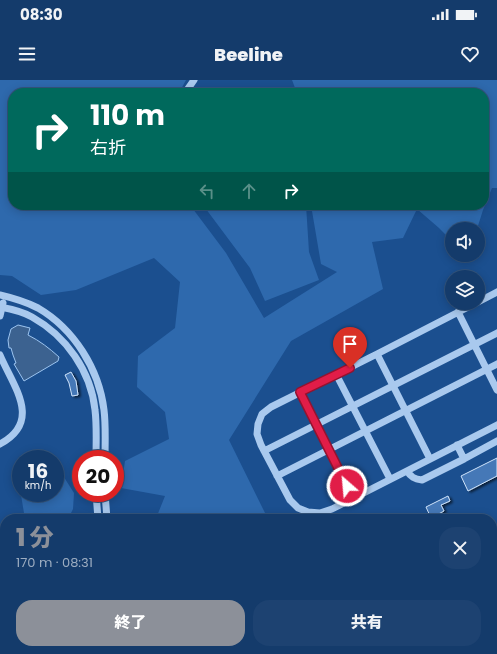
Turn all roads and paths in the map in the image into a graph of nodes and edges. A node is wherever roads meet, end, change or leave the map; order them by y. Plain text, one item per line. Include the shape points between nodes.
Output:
1 (497, 292) edge
2 (2, 296) edge
3 (485, 298) edge
4 (1, 307) edge
5 (462, 310) edge
6 (458, 312) junction
7 (0, 316) edge
8 (497, 333) edge
9 (474, 345) junction
10 (377, 354) junction
11 (0, 355) edge
12 (497, 364) edge
13 (487, 370) junction
14 (336, 374) junction
15 (393, 386) junction
16 (497, 390) edge
17 (300, 392) junction
18 (353, 406) junction
19 (406, 411) junction
20 (316, 425) junction
21 (497, 425) edge
22 (366, 431) junction
23 (497, 441) edge
24 (0, 444) edge
25 (457, 445) junction
26 (96, 450) edge
27 (106, 450) edge
28 (329, 450) junction
29 (264, 451) junction
30 (430, 459) junction
31 (464, 459) junction
32 (407, 471) junction
33 (277, 476) junction
34 (390, 479) junction
35 (354, 498) junction
36 (97, 502) edge
37 (106, 502) edge
38 (98, 514) edge
39 (107, 514) edge

1 - 3 street
2 - 4 street
2 - 27 street via 25,302 38,309 61,325 74,339 86,357 98,385 104,410
4 - 7 street
4 - 26 street via 31,316 49,328 76,356 86,374 92,393
5 - 6 street
6 - 9 street
6 - 10 street
8 - 9 street
9 - 13 street
9 - 15 street
10 - 14 street
10 - 15 street
11 - 24 street via 18,392 23,413 17,429
12 - 13 street
13 - 16 street
13 - 19 street
14 - 17 street
14 - 18 street
15 - 18 street
15 - 19 street
17 - 20 street
17 - 29 street via 262,414 257,434
18 - 20 street
18 - 22 street
19 - 22 street
19 - 30 street
20 - 28 street
20 - 29 street
21 - 25 street
22 - 28 street
22 - 34 street
23 - 31 street
25 - 30 street
25 - 31 street
28 - 33 street
28 - 35 street
29 - 33 street
30 - 32 street
31 - 32 street via 422,480 410,476
32 - 34 street
33 - 35 street via 290,500 298,508 308,512 332,509
34 - 35 street
36 - 38 street
37 - 39 street

